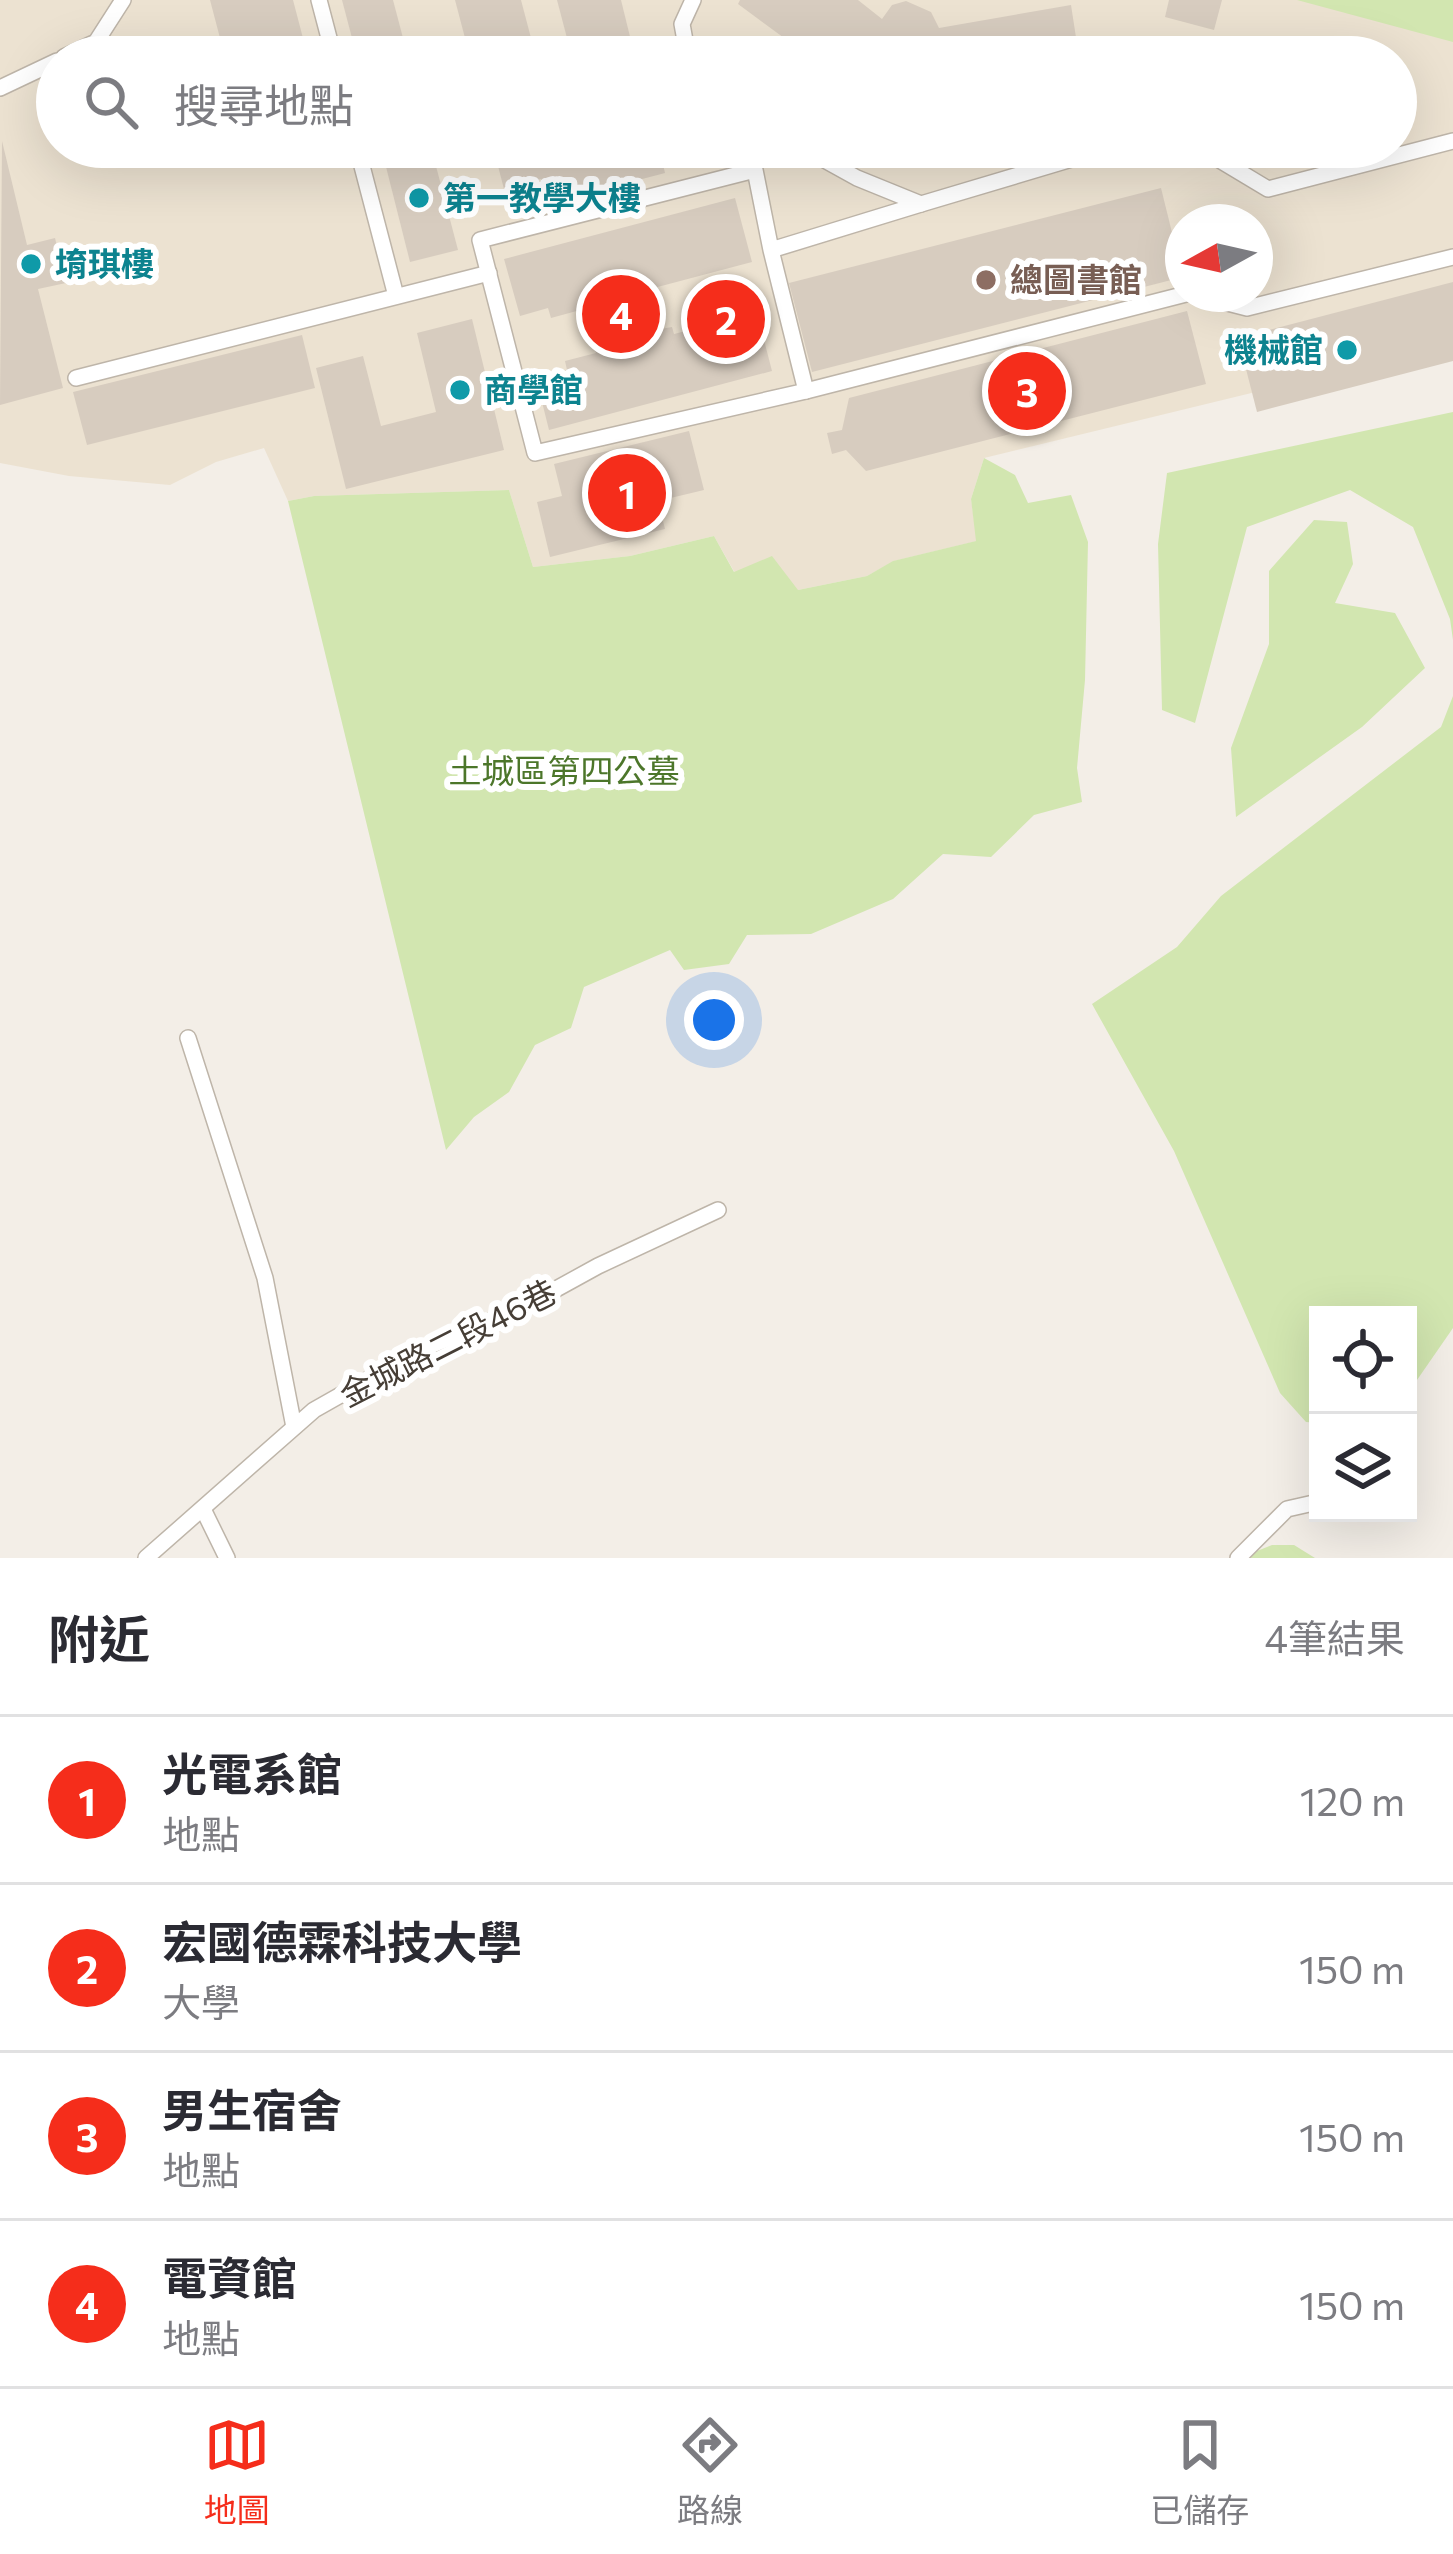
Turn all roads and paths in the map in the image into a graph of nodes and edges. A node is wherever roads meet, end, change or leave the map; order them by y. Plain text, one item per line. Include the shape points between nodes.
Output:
1 (123, 0) edge
2 (319, 0) edge
3 (693, 0) edge
4 (100, 36) edge
5 (328, 36) edge
6 (684, 36) edge
7 (36, 71) edge
8 (0, 88) edge
9 (1453, 141) edge
10 (1417, 150) edge
11 (362, 168) edge
12 (839, 168) edge
13 (1042, 168) edge
14 (1233, 168) edge
15 (1349, 168) edge
16 (921, 204) junction
17 (771, 250) junction
18 (1453, 257) edge
19 (489, 273) junction
20 (396, 296) junction
21 (1165, 300) edge
22 (1273, 302) edge
23 (76, 378) dead end
24 (806, 391) junction
25 (188, 1038) dead end
26 (718, 1210) dead end
27 (294, 1427) junction
28 (1309, 1504) edge
29 (203, 1509) junction
30 (146, 1558) edge
31 (226, 1558) edge
32 (1238, 1558) edge

1 - 4 lane
2 - 5 lane
3 - 6 lane
7 - 8 lane
9 - 10 lane
11 - 20 lane
12 - 16 lane
13 - 16 lane
14 - 15 lane via 1268,189
16 - 17 lane
17 - 19 lane via 755,170 480,240
17 - 24 lane
18 - 22 lane
19 - 20 lane
19 - 24 lane via 535,453
20 - 23 lane
21 - 24 lane
25 - 27 lane via 265,1278
26 - 27 lane, 金城路二段46巷 via 420,1350
27 - 29 lane, 金城路二段46巷
28 - 32 lane via 1287,1509
29 - 30 lane, 金城路二段46巷
29 - 31 lane

